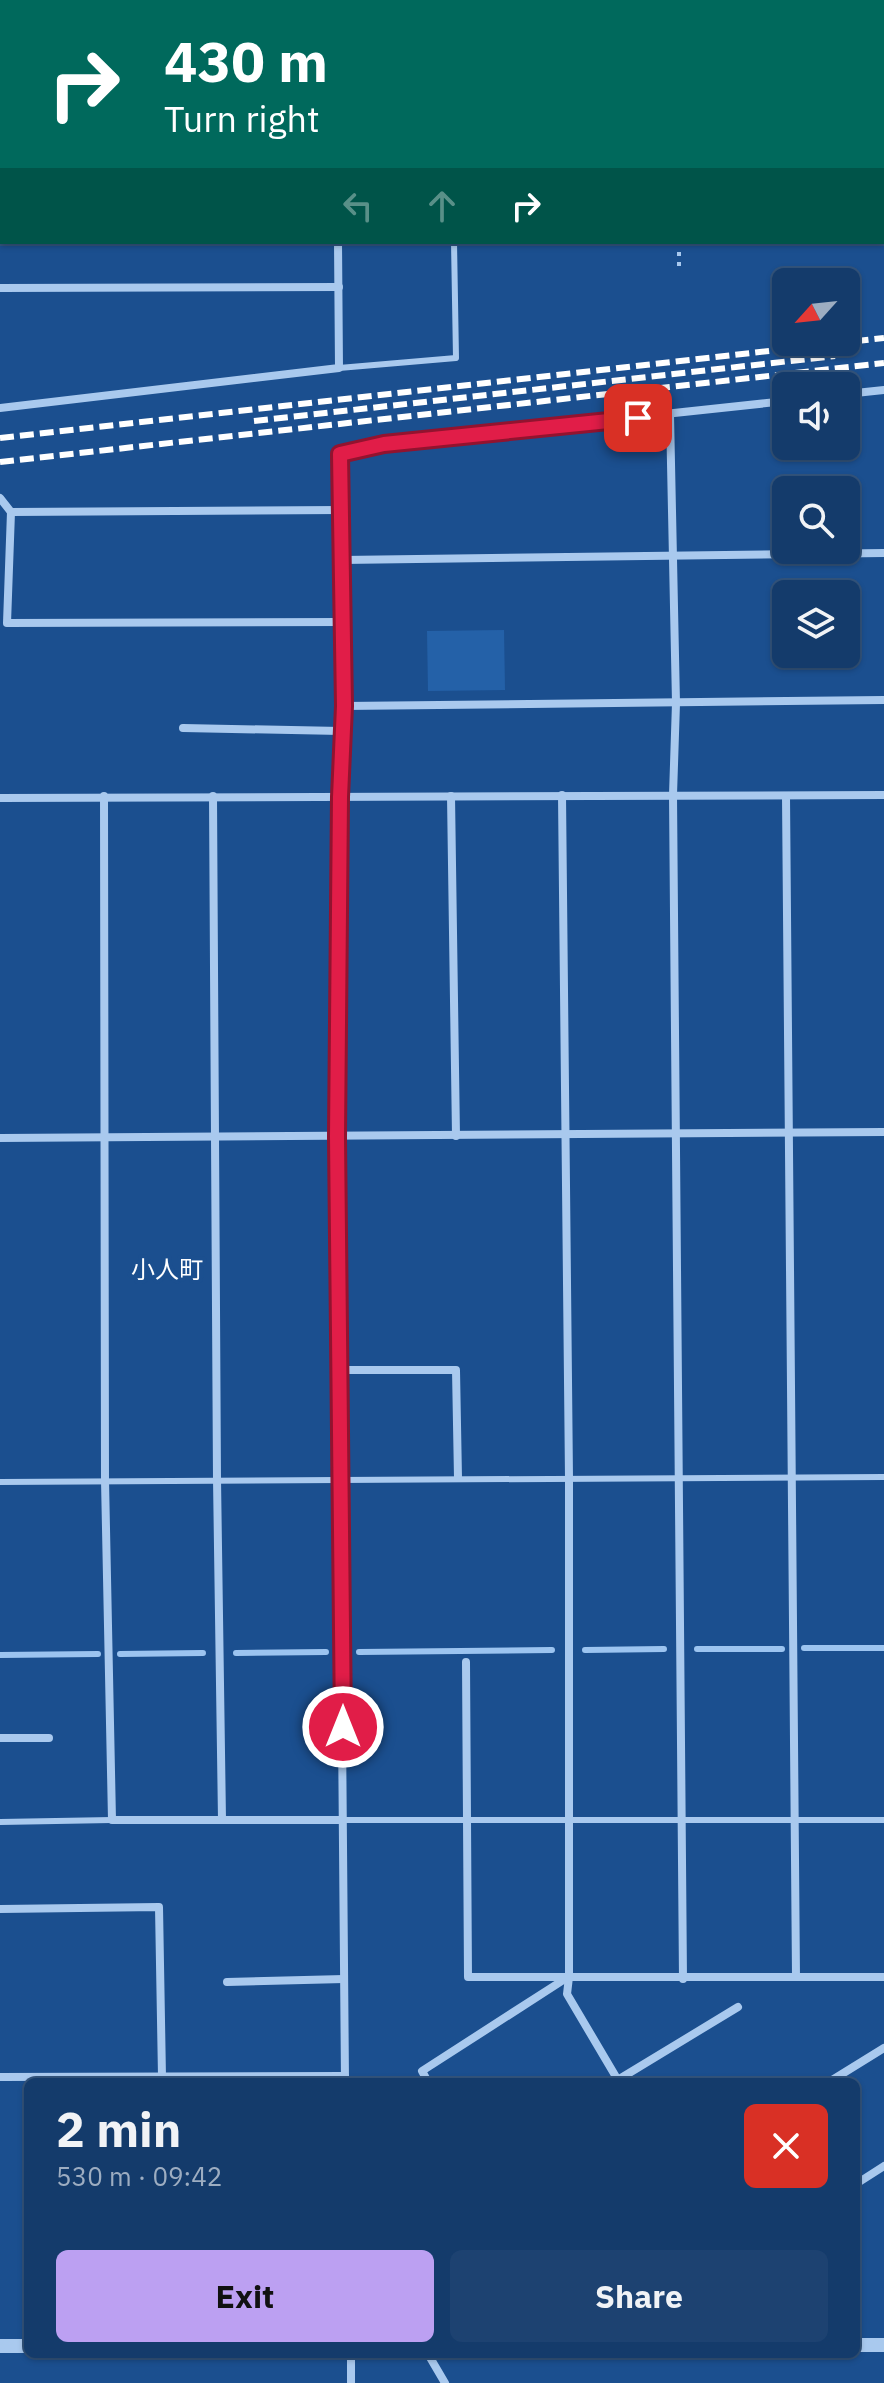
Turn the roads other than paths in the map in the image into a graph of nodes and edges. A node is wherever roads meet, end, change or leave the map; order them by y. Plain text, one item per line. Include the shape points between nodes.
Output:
1 (338, 244) edge
2 (454, 244) edge
3 (339, 287) junction
4 (0, 288) edge
5 (339, 368) junction
6 (884, 390) edge
7 (860, 393) edge
8 (772, 403) edge
9 (0, 408) edge
10 (670, 415) junction
11 (0, 498) edge
12 (341, 510) junction
13 (11, 512) junction
14 (884, 553) edge
15 (672, 557) junction
16 (342, 560) junction
17 (343, 622) junction
18 (884, 700) edge
19 (676, 703) junction
20 (344, 706) junction
21 (183, 728) dead end
22 (341, 731) junction
23 (562, 795) junction
24 (673, 795) junction
25 (884, 795) edge
26 (104, 796) junction
27 (213, 796) junction
28 (451, 796) junction
29 (786, 796) junction
30 (340, 797) junction
31 (0, 798) edge
32 (788, 1132) junction
33 (884, 1132) edge
34 (677, 1134) junction
35 (565, 1135) junction
36 (456, 1136) junction
37 (213, 1137) junction
38 (337, 1137) junction
39 (0, 1138) edge
40 (104, 1138) junction
41 (340, 1370) junction
42 (791, 1476) junction
43 (884, 1477) edge
44 (458, 1478) junction
45 (569, 1478) junction
46 (680, 1478) junction
47 (217, 1479) junction
48 (341, 1479) junction
49 (105, 1480) junction
50 (0, 1482) edge
51 (466, 1662) dead end
52 (0, 1738) edge
53 (49, 1738) dead end
54 (112, 1820) junction
55 (222, 1820) junction
56 (343, 1820) junction
57 (681, 1820) junction
58 (795, 1820) junction
59 (884, 1820) edge
60 (467, 1821) junction
61 (569, 1821) junction
62 (0, 1822) edge
63 (0, 1909) edge
64 (569, 1977) junction
65 (796, 1977) junction
66 (884, 1977) edge
67 (344, 1979) junction
68 (683, 1979) junction
69 (227, 1982) dead end
70 (738, 2007) dead end
71 (884, 2048) edge
72 (0, 2077) edge
73 (162, 2077) junction
74 (254, 2078) edge
75 (345, 2078) edge
76 (426, 2078) edge
77 (616, 2078) edge
78 (623, 2078) edge
79 (835, 2078) edge
80 (884, 2166) edge
81 (860, 2181) edge
82 (860, 2345) edge
83 (884, 2345) edge
84 (0, 2346) edge
85 (24, 2346) edge
86 (351, 2358) edge
87 (430, 2358) edge
88 (351, 2383) edge
89 (445, 2383) edge

1 - 3 street
2 - 5 lane via 456,358
3 - 4 street
3 - 5 street
5 - 9 street
6 - 7 street
8 - 10 street
10 - 12 street via 384,444 340,454
10 - 15 street
11 - 13 street
12 - 13 street
12 - 16 street
13 - 17 street via 7,623
14 - 15 street
15 - 16 street
15 - 19 street
16 - 17 street
17 - 20 street
18 - 19 street
19 - 20 street
19 - 24 street
20 - 22 street
21 - 22 street
22 - 30 street
23 - 24 street
23 - 28 street
23 - 35 street
24 - 29 street
24 - 34 street
25 - 29 street
26 - 27 street
26 - 31 street
26 - 40 street
27 - 30 street
27 - 37 street
28 - 30 street
28 - 36 street
29 - 32 street
30 - 38 street
32 - 33 street
32 - 34 street
32 - 42 street
34 - 35 street
34 - 46 street
35 - 36 street
35 - 45 street
36 - 38 street
37 - 38 street
37 - 40 street
37 - 47 street
38 - 41 street
39 - 40 street
40 - 49 street
41 - 44 street via 456,1370
41 - 48 street
42 - 43 lane
42 - 46 lane
42 - 58 street
44 - 45 lane
44 - 48 lane
45 - 46 lane
45 - 61 street
46 - 57 street
47 - 48 lane
47 - 49 lane
47 - 55 street
48 - 56 street
49 - 50 lane
49 - 54 street
51 - 60 street
52 - 53 street
54 - 55 street
54 - 62 lane
55 - 56 street
56 - 60 lane
56 - 67 street
57 - 58 lane
57 - 61 lane
57 - 68 street
58 - 59 lane
58 - 65 street
60 - 61 lane
60 - 64 street via 468,1977
61 - 64 street
63 - 73 street via 159,1907
64 - 68 street
64 - 76 street via 422,2071
64 - 77 street via 567,1994
65 - 66 street
65 - 68 street
67 - 69 street
67 - 75 street
70 - 78 street
71 - 79 street
72 - 73 street
73 - 74 street
80 - 81 street
82 - 83 street
84 - 85 street
86 - 88 street
87 - 89 street

